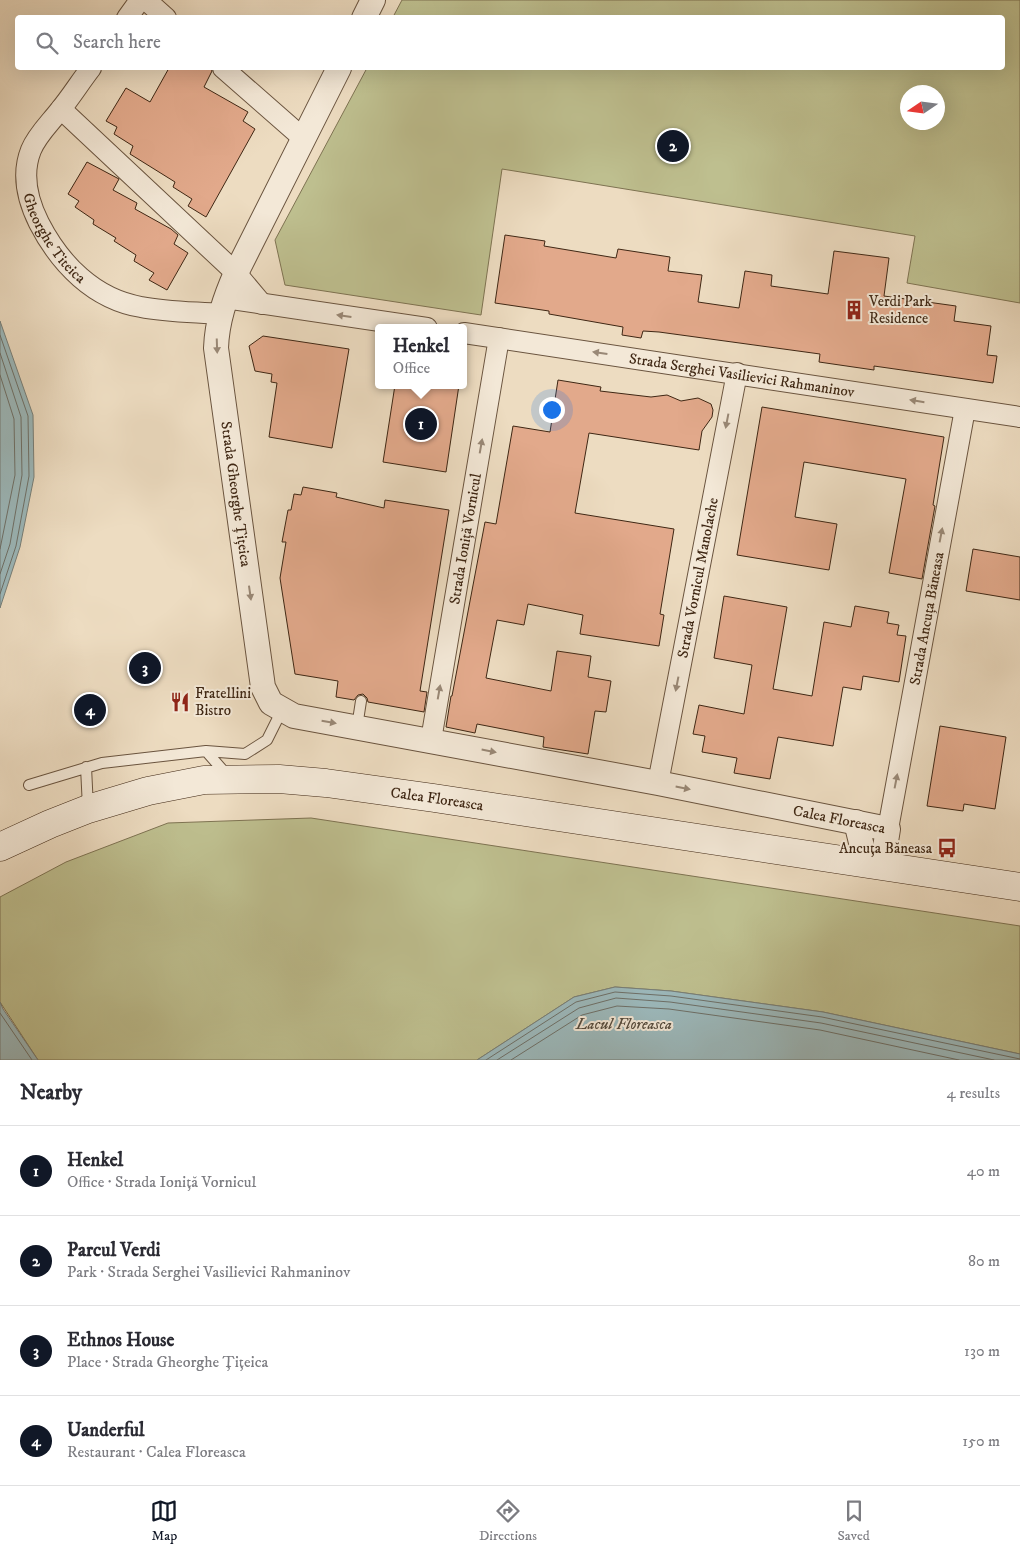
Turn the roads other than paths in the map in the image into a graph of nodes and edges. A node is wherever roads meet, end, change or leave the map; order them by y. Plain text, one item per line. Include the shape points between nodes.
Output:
1 (140, 0) edge
2 (146, 0) edge
3 (373, 0) edge
4 (129, 15) edge
5 (163, 15) edge
6 (366, 15) edge
7 (90, 70) edge
8 (225, 70) edge
9 (338, 70) edge
10 (61, 109) junction
11 (304, 139) junction
12 (236, 274) junction
13 (262, 304) junction
14 (222, 306) junction
15 (400, 324) edge
16 (467, 333) edge
17 (499, 338) junction
18 (737, 374) junction
19 (965, 409) junction
20 (1020, 417) edge
21 (361, 701) dead end
22 (282, 710) junction
23 (357, 727) junction
24 (431, 740) junction
25 (206, 751) junction
26 (86, 767) junction
27 (231, 780) junction
28 (658, 783) junction
29 (29, 785) dead end
30 (88, 809) junction
31 (856, 822) junction
32 (888, 829) junction
33 (0, 847) edge
34 (874, 865) junction
35 (1020, 887) edge

1 - 4 street
2 - 5 street
3 - 6 street
7 - 10 street, Gheorghe Titeica
8 - 11 street
9 - 11 street, Strada Gheorghe Țițeica
10 - 12 street
10 - 14 street, Gheorghe Titeica via 39,136 26,168 26,183 36,217 60,258 85,283 125,303 140,307
11 - 12 street, Strada Gheorghe Țițeica
12 - 13 street
12 - 14 street, Strada Gheorghe Țițeica
13 - 14 street
15 -> 13 street
14 -> 22 street, Strada Gheorghe Țițeica via 216,348 263,687 271,703
16 - 17 street, Strada Serghei Vasilievici Rahmaninov
18 -> 17 street, Strada Serghei Vasilievici Rahmaninov
24 -> 17 street, Strada Ioniță Vornicul
19 -> 18 street, Strada Serghei Vasilievici Rahmaninov
18 -> 28 street, Strada Vornicul Manolache
19 - 20 street, Strada Serghei Vasilievici Rahmaninov
32 -> 19 street, Strada Ancuța Băneasa
21 - 23 lane
22 -> 23 street, Calea Floreasca via 294,716
22 - 25 lane via 267,740 245,754
23 - 24 street, Calea Floreasca
24 -> 28 street, Calea Floreasca
25 - 26 lane via 102,762
25 - 27 lane
26 - 29 lane
26 - 30 lane
27 - 30 main road, Calea Floreasca via 204,780 148,790
27 - 34 main road, Calea Floreasca via 279,779 336,784
28 -> 31 street, Calea Floreasca
30 - 33 main road, Calea Floreasca
31 - 32 street, Calea Floreasca
31 - 34 street
32 - 34 street, Calea Floreasca
34 - 35 main road, Calea Floreasca

